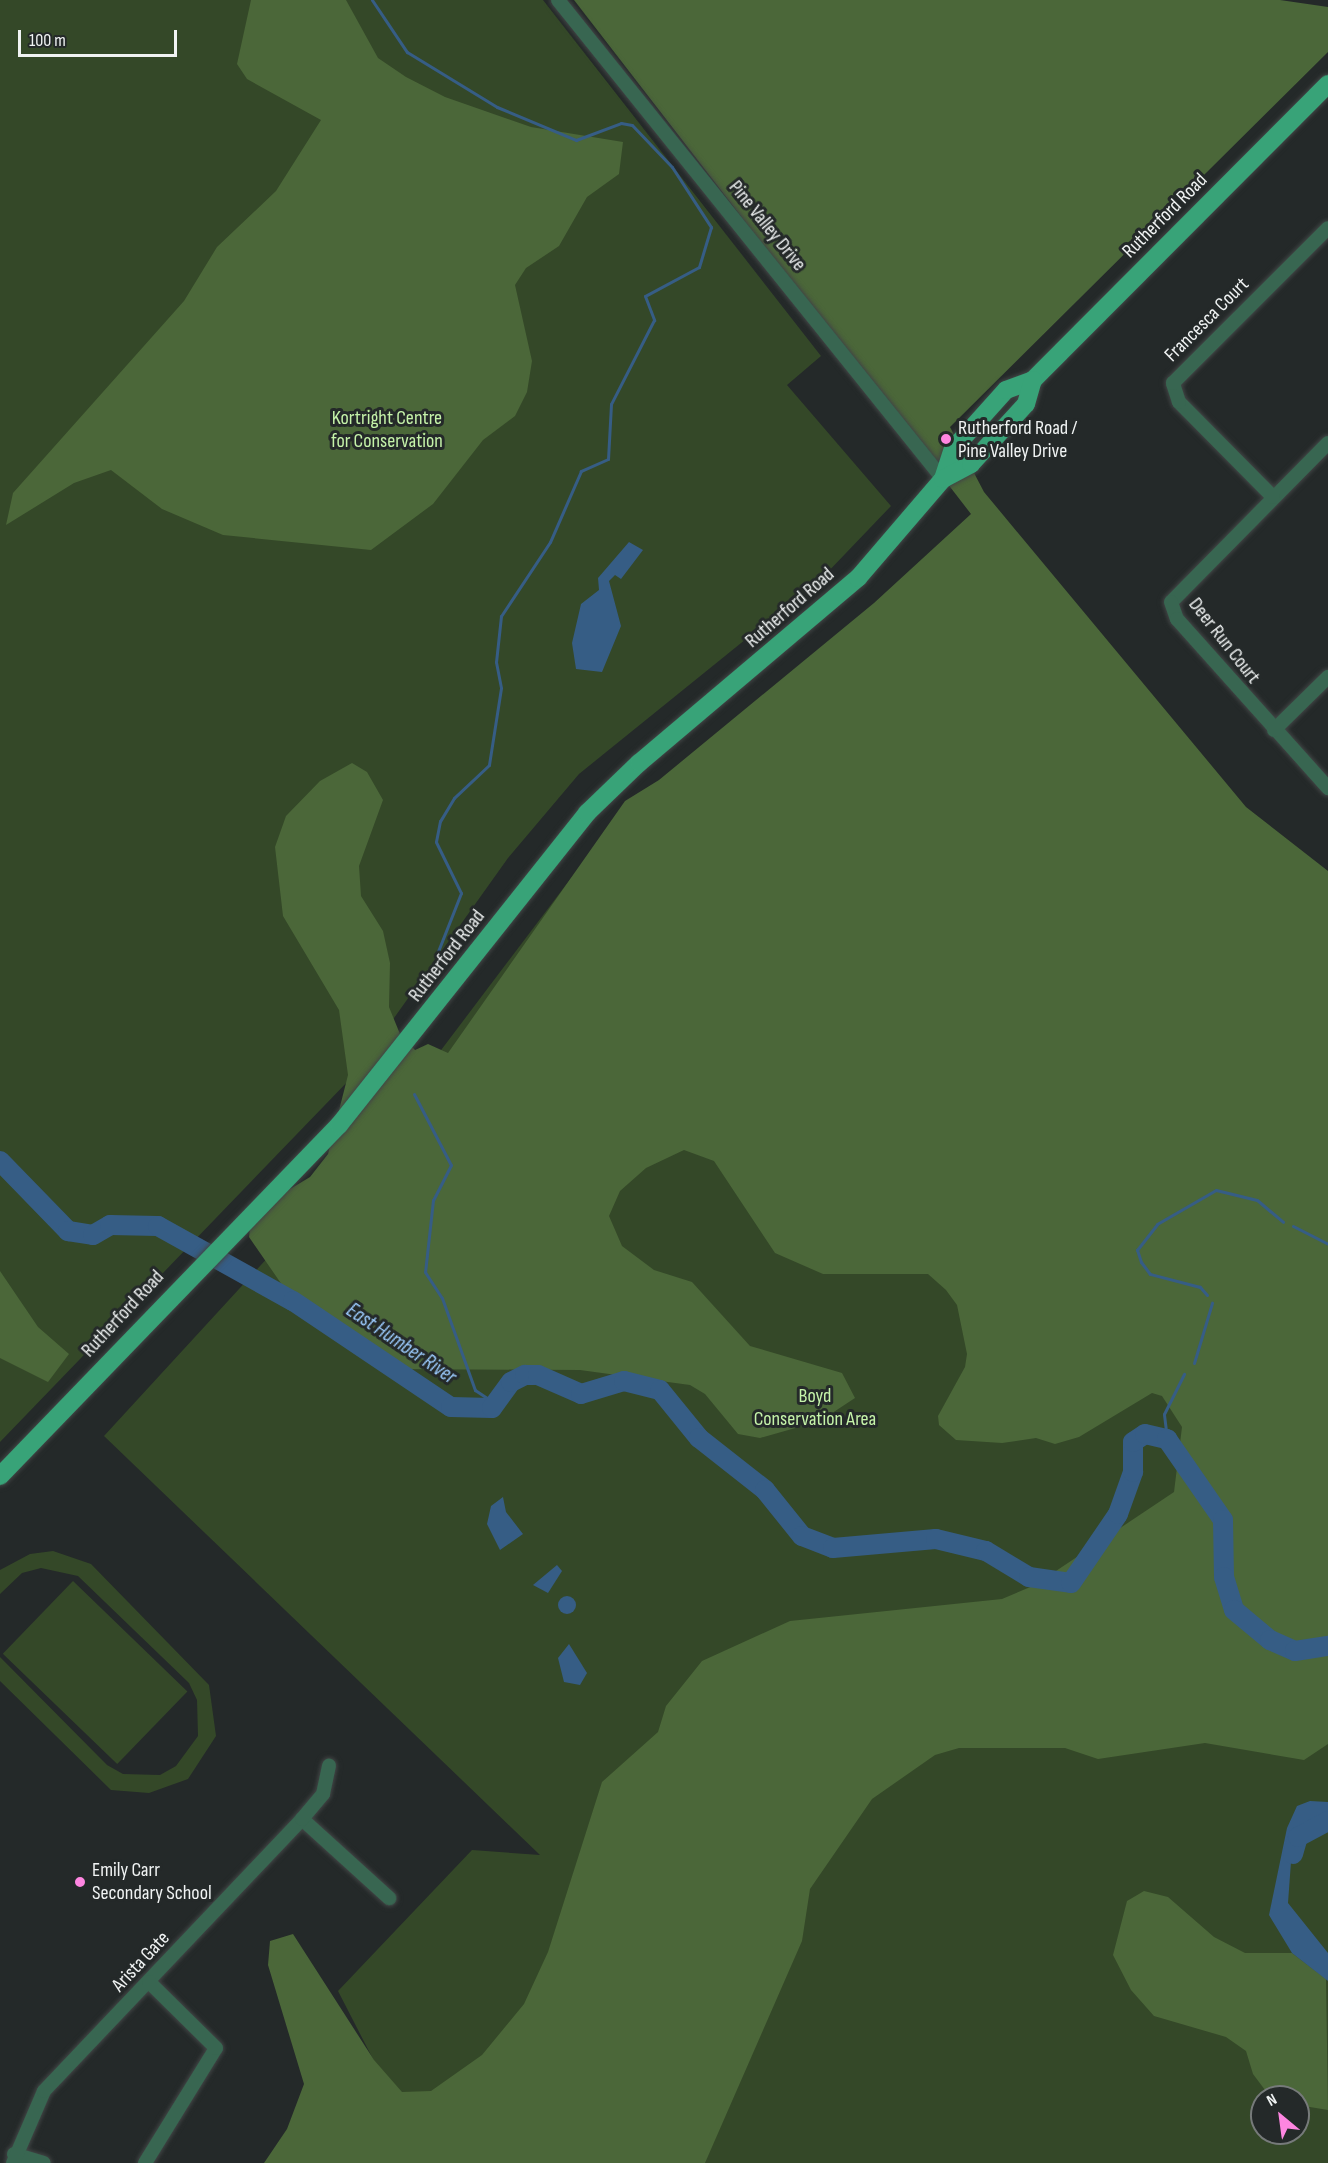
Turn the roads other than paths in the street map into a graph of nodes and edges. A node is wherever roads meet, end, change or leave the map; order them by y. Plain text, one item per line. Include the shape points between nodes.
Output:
1 (558, 0) edge
2 (1328, 84) edge
3 (1328, 228) edge
4 (1328, 443) edge
5 (943, 479) junction
6 (1272, 497) junction
7 (1328, 677) edge
8 (1274, 730) junction
9 (1328, 788) edge
10 (0, 1476) edge
11 (329, 1766) dead end
12 (302, 1819) junction
13 (389, 1898) dead end
14 (149, 1982) junction
15 (13, 2158) edge
16 (44, 2163) edge
17 (144, 2163) edge

1 - 5 street, Pine Valley Drive
2 - 5 main road, Rutherford Road via 1033,380 1006,390 953,449
3 - 6 street, Francesca Court via 1173,383 1179,402
4 - 6 street, Deer Run Court
5 - 10 main road, Rutherford Road via 850,586 639,763 587,813 339,1125 254,1208
6 - 8 street, Deer Run Court via 1171,602 1177,619
7 - 8 street
8 - 9 street, Deer Run Court
11 - 12 street, Arista Gate via 323,1794
12 - 13 street
12 - 14 street, Arista Gate
14 - 15 street, Arista Gate via 44,2091
14 - 17 street via 216,2048
15 - 16 street

